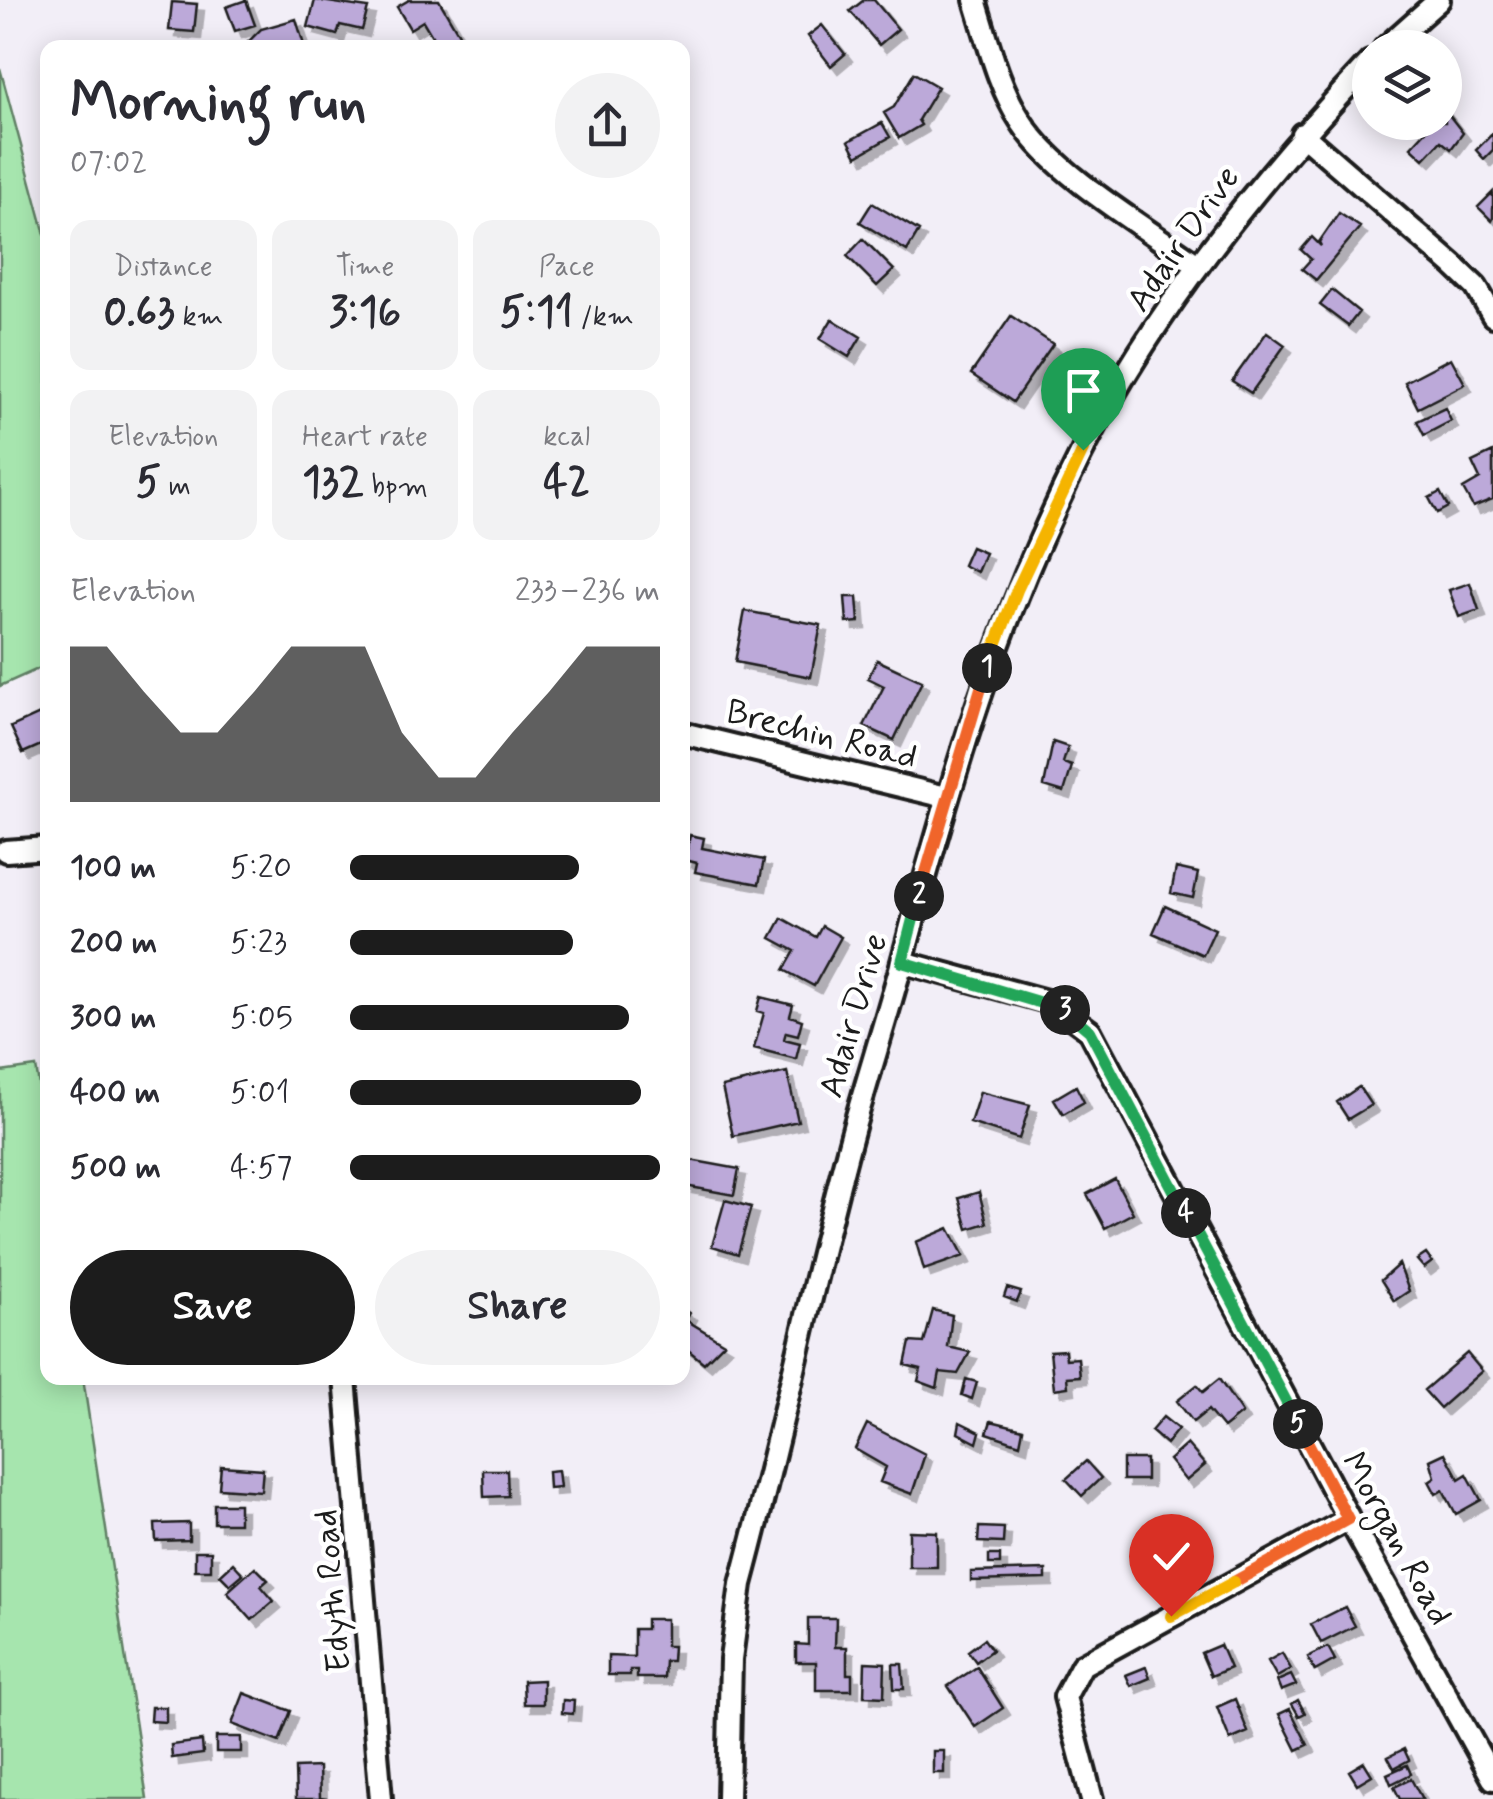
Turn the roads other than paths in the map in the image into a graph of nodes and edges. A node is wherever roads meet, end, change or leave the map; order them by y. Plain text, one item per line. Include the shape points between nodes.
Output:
1 (975, 0) edge
2 (1439, 0) edge
3 (1405, 30) edge
4 (1352, 81) edge
5 (1302, 134) junction
6 (1196, 264) junction
7 (1493, 316) edge
8 (690, 735) edge
9 (946, 796) junction
10 (40, 849) edge
11 (6, 851) dead end
12 (902, 962) junction
13 (346, 1385) edge
14 (1348, 1519) junction
15 (1493, 1779) edge
16 (381, 1799) edge
17 (728, 1799) edge
18 (1092, 1799) edge

1 - 6 street via 1006,94 1030,135
2 - 3 street
4 - 5 street, Adair Drive
5 - 6 street, Adair Drive
5 - 7 street via 1453,265
6 - 9 street, Adair Drive via 1083,450 1017,590
8 - 9 street, Brechin Road
9 - 12 street, Adair Drive
10 - 11 street
12 - 14 street, Morgan Road via 1050,1002 1090,1031
12 - 17 street, Adair Drive via 742,1584 731,1659
13 - 16 street, Edyth Road
14 - 15 street, Morgan Road
14 - 18 street via 1082,1664 1065,1696

